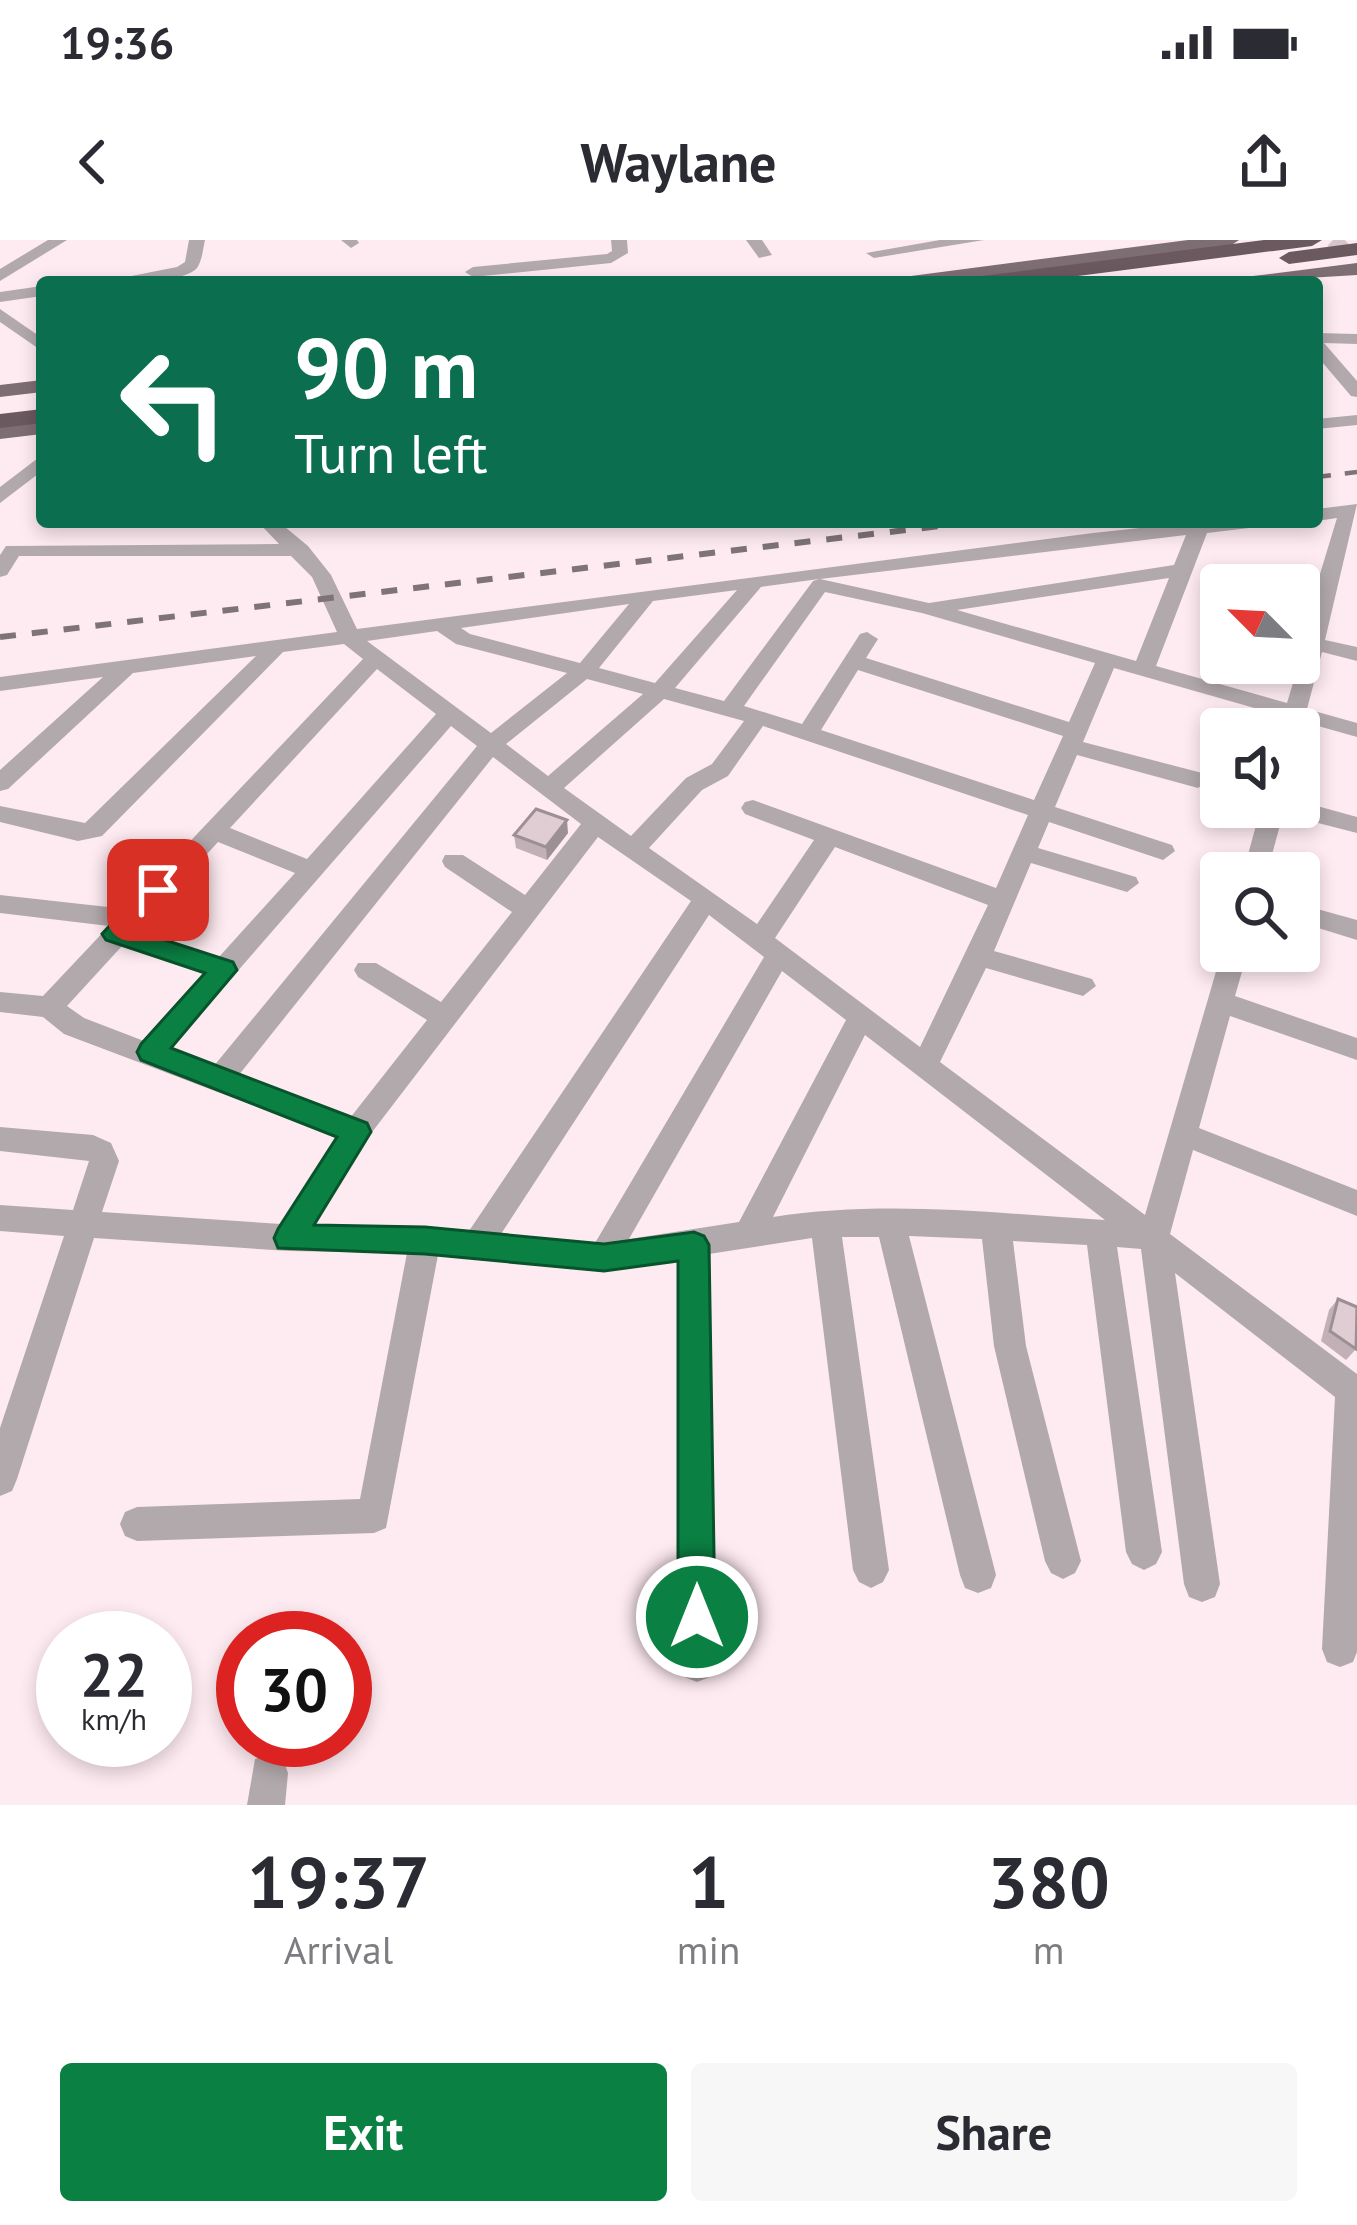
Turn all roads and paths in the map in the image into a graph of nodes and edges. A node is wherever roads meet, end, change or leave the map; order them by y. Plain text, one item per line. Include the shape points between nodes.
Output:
1 (59, 240) edge
2 (197, 240) edge
3 (619, 240) edge
4 (976, 240) edge
5 (1230, 240) edge
6 (1312, 240) edge
7 (874, 253) dead end
8 (1356, 260) edge
9 (473, 272) dead end
10 (0, 276) edge
11 (149, 276) edge
12 (957, 276) edge
13 (1029, 276) edge
14 (1173, 276) edge
15 (1294, 276) edge
16 (36, 292) edge
17 (0, 297) edge
18 (0, 314) edge
19 (1357, 339) edge
20 (36, 341) edge
21 (1323, 342) edge
22 (1323, 349) edge
23 (1352, 383) edge
24 (36, 387) edge
25 (0, 391) edge
26 (36, 401) edge
27 (0, 406) edge
28 (36, 417) edge
29 (1357, 420) edge
30 (0, 422) edge
31 (1323, 423) edge
32 (36, 428) edge
33 (0, 433) edge
34 (36, 466) edge
35 (0, 497) edge
36 (1352, 511) edge
37 (275, 528) edge
38 (1191, 528) edge
39 (1199, 528) edge
40 (301, 550) junction
41 (1184, 570) junction
42 (0, 571) edge
43 (751, 586) junction
44 (644, 599) junction
45 (926, 608) junction
46 (1320, 612) edge
47 (440, 623) junction
48 (351, 638) junction
49 (867, 639) dead end
50 (1320, 645) edge
51 (274, 650) junction
52 (1357, 654) edge
53 (377, 657) junction
54 (1107, 659) junction
55 (852, 662) junction
56 (127, 667) junction
57 (587, 668) junction
58 (1144, 669) junction
59 (0, 684) edge
60 (662, 689) junction
61 (1256, 708) edge
62 (730, 710) junction
63 (450, 713) junction
64 (758, 717) junction
65 (1320, 725) edge
66 (1357, 730) edge
67 (808, 732) junction
68 (1073, 739) junction
69 (490, 745) junction
70 (1198, 781) dead end
71 (0, 783) edge
72 (550, 787) junction
73 (753, 808) dead end
74 (1040, 813) junction
75 (0, 814) edge
76 (1320, 815) edge
77 (595, 823) junction
78 (1357, 825) edge
79 (213, 831) junction
80 (829, 837) junction
81 (633, 849) junction
82 (1163, 851) dead end
83 (1023, 852) junction
84 (454, 861) dead end
85 (312, 870) junction
86 (1126, 883) dead end
87 (706, 899) junction
88 (1003, 900) junction
89 (0, 904) edge
90 (530, 910) junction
91 (1320, 919) edge
92 (123, 926) junction
93 (1357, 930) edge
94 (768, 949) junction
95 (979, 956) junction
96 (224, 970) junction
97 (367, 970) dead end
98 (1230, 972) edge
99 (1083, 986) dead end
100 (0, 1002) edge
101 (1222, 1002) junction
102 (49, 1007) junction
103 (446, 1018) junction
104 (860, 1019) junction
105 (1357, 1049) edge
106 (151, 1052) junction
107 (924, 1067) junction
108 (220, 1078) junction
109 (356, 1132) junction
110 (1184, 1134) junction
111 (0, 1139) edge
112 (1357, 1203) edge
113 (0, 1218) edge
114 (82, 1224) junction
115 (826, 1224) junction
116 (891, 1224) junction
117 (996, 1226) junction
118 (1100, 1232) junction
119 (749, 1234) junction
120 (1154, 1236) junction
121 (289, 1238) junction
122 (425, 1240) junction
123 (694, 1245) junction
124 (476, 1246) junction
125 (604, 1257) junction
126 (1354, 1392) edge
127 (0, 1479) edge
128 (137, 1524) dead end
129 (1144, 1552) dead end
130 (1063, 1562) dead end
131 (871, 1570) dead end
132 (979, 1575) dead end
133 (1202, 1584) dead end
134 (1340, 1649) dead end
135 (697, 1664) dead end

1 - 10 street
2 - 11 street via 192,264
3 - 9 street via 620,253 611,258
4 - 7 street
5 - 12 main road
6 - 13 highway
8 - 14 highway
8 - 15 main road
16 - 17 street
18 - 20 street
19 - 21 street
22 - 23 street
24 - 25 main road
26 - 27 highway
28 - 30 highway
29 - 31 street
32 - 33 main road
34 - 35 street
36 - 46 street
37 - 40 street
38 - 43 street
39 - 41 street
40 - 42 street via 13,550
40 - 48 street via 335,597
41 - 45 street
41 - 58 street
43 - 44 street
43 - 60 street
44 - 47 street
44 - 57 street
45 - 54 street
45 - 62 street via 820,585
47 - 48 street
47 - 57 street via 464,639
48 - 51 street
48 - 53 street
49 - 55 street
50 - 52 street
51 - 56 street
51 - 75 street via 93,830
53 - 63 street
53 - 79 street
54 - 58 street
54 - 68 street
55 - 67 street
55 - 68 street
56 - 59 street
56 - 71 street
57 - 60 street
57 - 69 street
58 - 61 street
60 - 62 street
60 - 72 street
62 - 64 street
63 - 69 street
63 - 85 street
64 - 67 street
64 - 81 street via 721,770 694,784
65 - 66 street
67 - 74 street
68 - 70 street
68 - 74 street
69 - 72 street
69 - 108 street
72 - 77 street
73 - 80 street
74 - 82 street
74 - 83 street
76 - 78 street
77 - 81 street
77 - 90 street
79 - 85 street
79 - 92 street
80 - 88 street
80 - 94 street
81 - 87 street
83 - 86 street
83 - 88 street
84 - 90 street
85 - 96 street
87 - 94 street
87 - 124 street
88 - 95 street
89 - 92 street
90 - 103 street
91 - 93 street
92 - 96 street
92 - 102 street
94 - 104 street
94 - 125 street
95 - 99 street
95 - 107 street
96 - 106 street
97 - 103 street
98 - 101 street
100 - 102 street
101 - 105 street
101 - 110 street
102 - 106 street via 74,1026
103 - 109 street
104 - 107 street
104 - 119 street
106 - 108 street
107 - 120 street
108 - 109 street
109 - 121 street
110 - 112 street
110 - 120 street
111 - 114 street via 101,1151
113 - 114 street
114 - 121 street
114 - 127 street
115 - 116 street
115 - 119 street
115 - 131 street
116 - 117 street
116 - 132 street
117 - 118 street
117 - 130 street via 1010,1346
118 - 120 street
118 - 129 street
119 - 123 street
120 - 126 street
120 - 133 street
121 - 122 street
122 - 124 street
122 - 128 street via 374,1516
123 - 125 street
123 - 135 street
124 - 125 street
126 - 134 street

